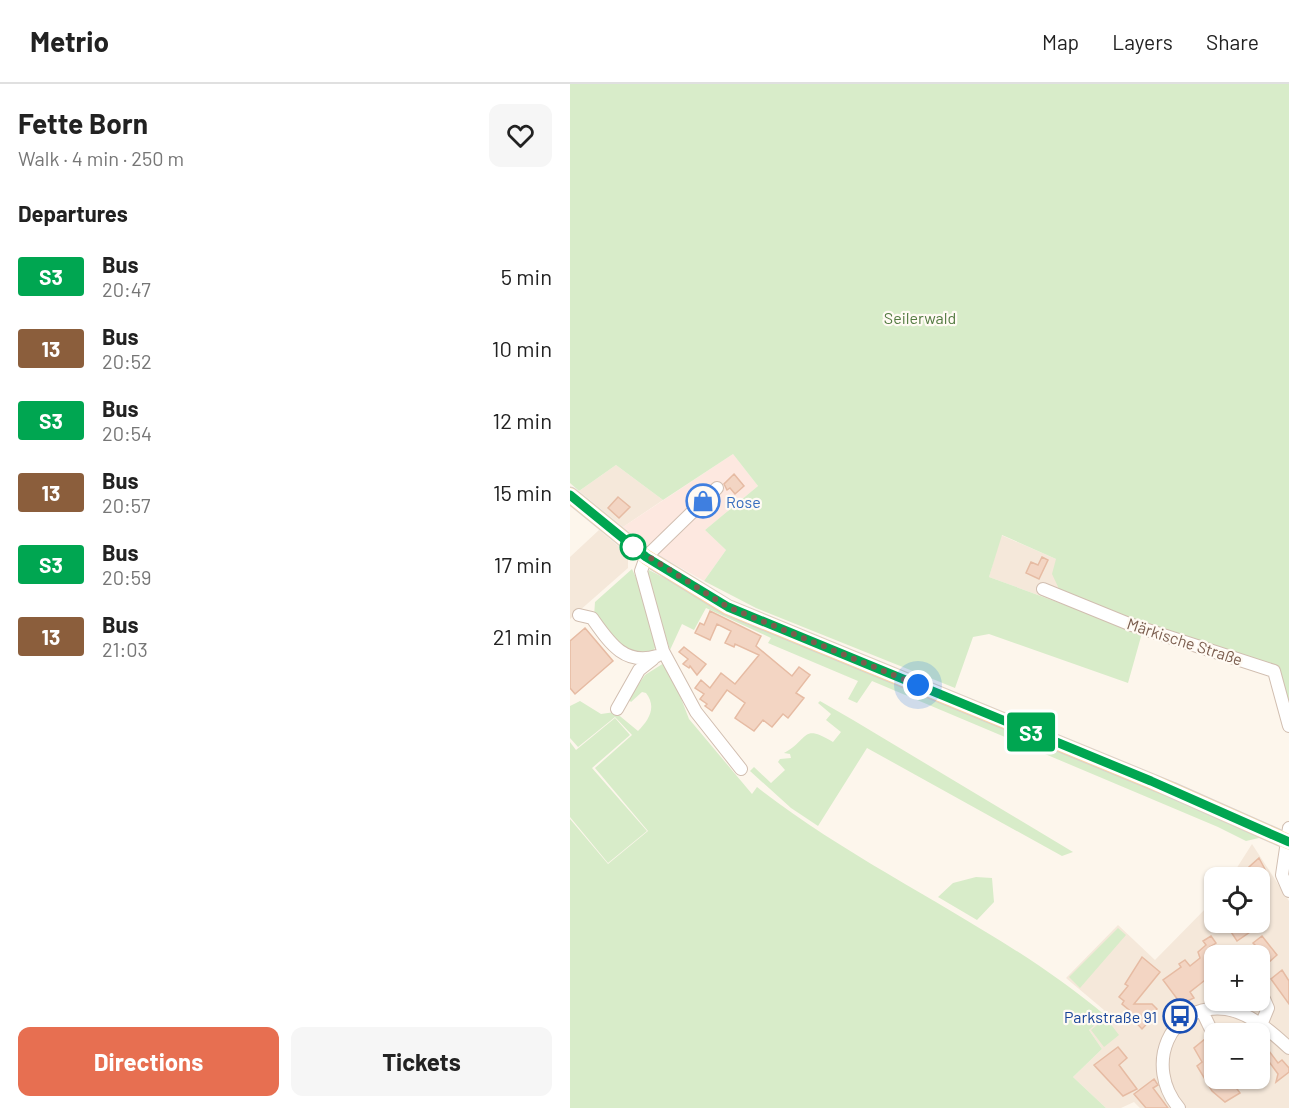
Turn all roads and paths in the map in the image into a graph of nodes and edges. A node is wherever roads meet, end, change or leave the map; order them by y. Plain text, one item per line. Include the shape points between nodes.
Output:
1 (717, 488) dead end
2 (570, 495) edge
3 (646, 557) junction
4 (1043, 589) dead end
5 (579, 615) dead end
6 (660, 653) junction
7 (617, 709) dead end
8 (1289, 726) edge
9 (741, 770) dead end
10 (1288, 837) edge
11 (1289, 891) edge
12 (1202, 1011) junction
13 (1208, 1023) edge
14 (1258, 1023) edge
15 (1270, 1032) edge
16 (1289, 1048) edge
17 (1179, 1108) edge

1 - 3 street
2 - 3 main road
3 - 6 street via 641,571
3 - 10 main road via 728,607
4 - 8 street, Märkische Straße via 1129,624 1274,671
5 - 6 street via 592,618 626,656 642,660
6 - 7 street via 639,670
6 - 9 street via 696,712
10 - 11 street via 1282,875
12 - 13 street
12 - 14 street via 1227,1010
12 - 17 street via 1178,1026 1167,1041 1162,1058 1165,1086
15 - 16 street

